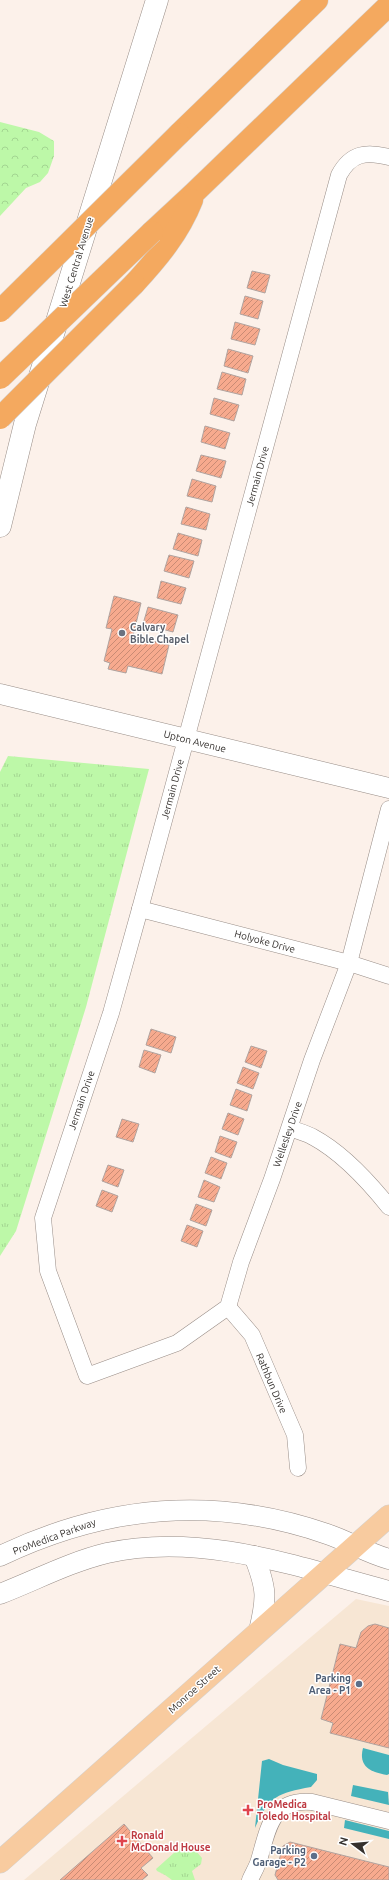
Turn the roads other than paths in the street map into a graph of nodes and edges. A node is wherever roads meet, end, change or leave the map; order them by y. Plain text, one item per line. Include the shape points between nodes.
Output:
1 (157, 0) edge
2 (317, 0) edge
3 (389, 4) edge
4 (384, 155) edge
5 (194, 193) junction
6 (0, 311) edge
7 (0, 378) edge
8 (0, 418) edge
9 (0, 526) edge
10 (0, 694) edge
11 (185, 738) junction
12 (389, 788) edge
13 (389, 809) edge
14 (140, 909) junction
15 (348, 963) junction
16 (389, 976) edge
17 (290, 1128) junction
18 (389, 1207) edge
19 (228, 1307) junction
20 (298, 1468) dead end
21 (389, 1516) edge
22 (355, 1546) junction
23 (0, 1556) edge
24 (254, 1556) junction
25 (389, 1559) edge
26 (323, 1574) junction
27 (389, 1591) edge
28 (0, 1594) edge
29 (259, 1631) junction
30 (389, 1821) edge
31 (0, 1862) edge
32 (250, 1880) edge

1 - 9 main road, West Central Avenue via 25,424
2 - 6 highway, bridge
3 - 5 highway
4 - 11 street, Jermain Drive via 360,154 344,166 339,175
5 - 7 highway, bridge
5 - 8 highway, bridge via 178,231 160,255
10 - 11 street, Upton Avenue
11 - 12 street, Upton Avenue
11 - 14 street, Jermain Drive
13 - 15 street, Wellesley Drive
14 - 15 street, Holyoke Drive
14 - 19 street, Jermain Drive via 111,1013 43,1218 48,1271 87,1376 177,1343
15 - 16 street, Holyoke Drive
15 - 17 street, Wellesley Drive
17 - 18 street via 314,1138 344,1160 376,1190
17 - 19 street, Wellesley Drive via 241,1262
19 - 20 street, Rathbun Drive via 252,1335 295,1435
21 - 22 main road, Monroe Street
22 - 23 street, ProMedica Parkway via 327,1534 265,1518 218,1511 171,1510 87,1523
22 - 25 street, ProMedica Parkway
22 - 26 main road, Monroe Street
24 - 26 street
24 - 28 street via 181,1547 120,1551 84,1560
24 - 29 street via 262,1576 266,1601
26 - 27 street
26 - 29 main road, Monroe Street
29 - 31 main road, Monroe Street
30 - 32 street via 312,1802 290,1804 279,1811 269,1824 259,1860

